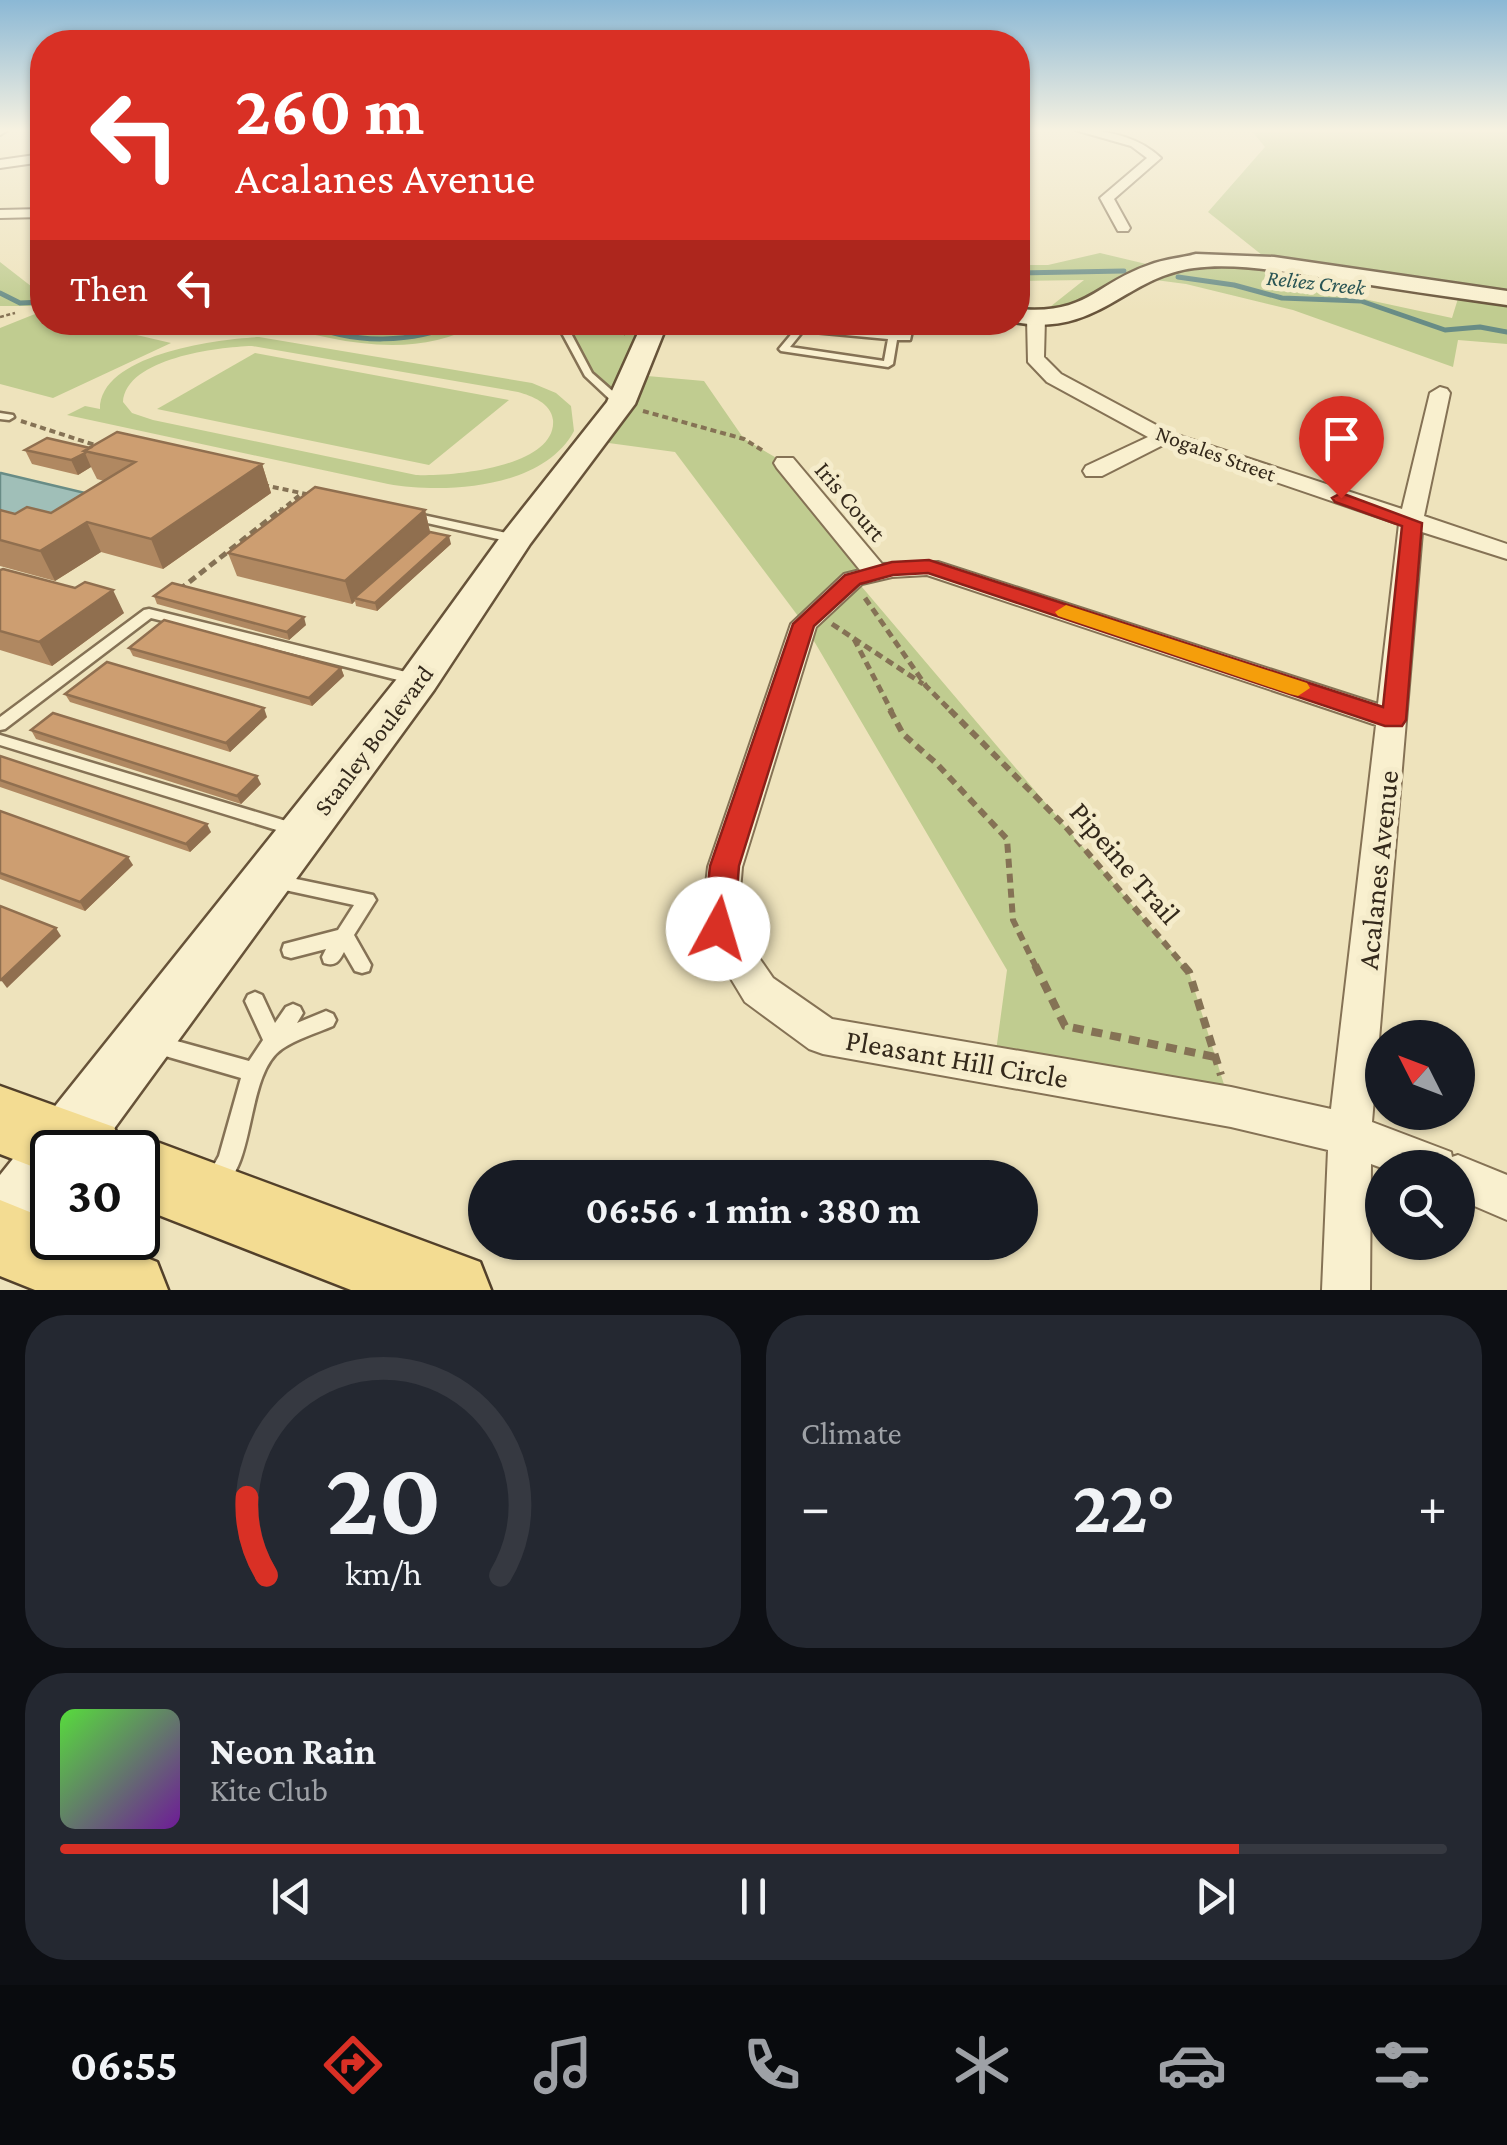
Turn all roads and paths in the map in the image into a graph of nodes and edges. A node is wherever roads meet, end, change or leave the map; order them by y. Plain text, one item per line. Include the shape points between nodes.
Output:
1 (1116, 190) edge
2 (30, 213) edge
3 (0, 214) edge
4 (1123, 228) dead end
5 (1507, 298) edge
6 (15, 313) dead end
7 (0, 317) edge
8 (1030, 317) edge
9 (1030, 331) edge
10 (567, 335) edge
11 (650, 335) edge
12 (795, 335) edge
13 (881, 335) edge
14 (908, 335) edge
15 (894, 336) junction
16 (1440, 394) dead end
17 (621, 404) junction
18 (4, 417) edge
19 (1164, 437) junction
20 (116, 452) edge
21 (785, 463) joint
22 (1094, 471) dead end
23 (246, 482) edge
24 (302, 494) junction
25 (321, 498) edge
26 (418, 518) edge
27 (1412, 523) junction
28 (516, 540) junction
29 (1507, 552) edge
30 (864, 576) junction
31 (149, 614) junction
32 (420, 680) junction
33 (926, 686) junction
34 (1394, 720) junction
35 (0, 725) edge
36 (0, 740) edge
37 (304, 832) junction
38 (266, 880) junction
39 (345, 936) junction
40 (291, 950) dead end
41 (331, 957) dead end
42 (362, 965) dead end
43 (254, 1001) dead end
44 (293, 1013) dead end
45 (326, 1020) dead end
46 (144, 1041) junction
47 (274, 1043) junction
48 (1215, 1057) junction
49 (253, 1072) junction
50 (1231, 1107) junction
51 (0, 1120) edge
52 (82, 1130) edge
53 (30, 1134) edge
54 (1350, 1134) junction
55 (1390, 1150) edge
56 (160, 1179) edge
57 (1475, 1184) edge
58 (30, 1194) edge
59 (205, 1196) junction
60 (1507, 1198) edge
61 (0, 1228) edge
62 (0, 1238) edge
63 (129, 1290) edge
64 (452, 1290) edge
65 (1346, 1290) edge

1 - 4 street via 1107,198
2 - 3 street
5 - 8 street via 1274,264 1196,261 1154,270 1085,310
6 - 7 path
9 - 19 street, Nogales Street via 1036,358 1054,378
10 - 17 lane via 588,374
11 - 17 street, Stanley Boulevard
12 - 15 lane via 784,349 888,364
13 - 15 lane
14 - 15 lane
16 - 27 street, Acalanes Avenue
17 - 21 path via 744,439
17 - 28 street, Stanley Boulevard
18 - 20 path
19 - 22 street
19 - 27 street, Nogales Street
21 - 30 street, Iris Court
23 - 24 path
24 - 25 path
24 - 31 path
26 - 28 lane
27 - 29 street, Nogales Street
27 - 34 street, Acalanes Avenue
28 - 32 street, Stanley Boulevard
30 - 33 path
30 - 34 street via 929,566
30 - 50 street, Pleasant Hill Circle via 804,624 725,866 718,929 759,990 824,1036
31 - 32 lane
31 - 35 lane
32 - 37 street, Stanley Boulevard
33 - 48 path, Pipeine Trail via 1065,826 1188,972
33 - 48 path via 854,639 903,734 1007,839 1013,920 1064,1026
34 - 54 street, Acalanes Avenue
36 - 37 lane
37 - 38 street, Stanley Boulevard
38 - 39 lane via 367,900
38 - 46 street, Stanley Boulevard
39 - 40 lane
39 - 41 lane
39 - 42 lane
43 - 47 lane
44 - 47 lane
45 - 47 lane
46 - 49 lane
46 - 52 street, Stanley Boulevard
47 - 49 lane
48 - 50 path, Pipeine Trail
49 - 59 lane via 229,1161
50 - 54 street, Pleasant Hill Circle
51 - 53 main road
54 - 55 street, Pleasant Hill Circle
54 - 65 street, Acalanes Avenue
56 - 59 main road
57 - 60 street
58 - 61 street, Stanley Boulevard
59 - 64 main road
62 - 63 main road

